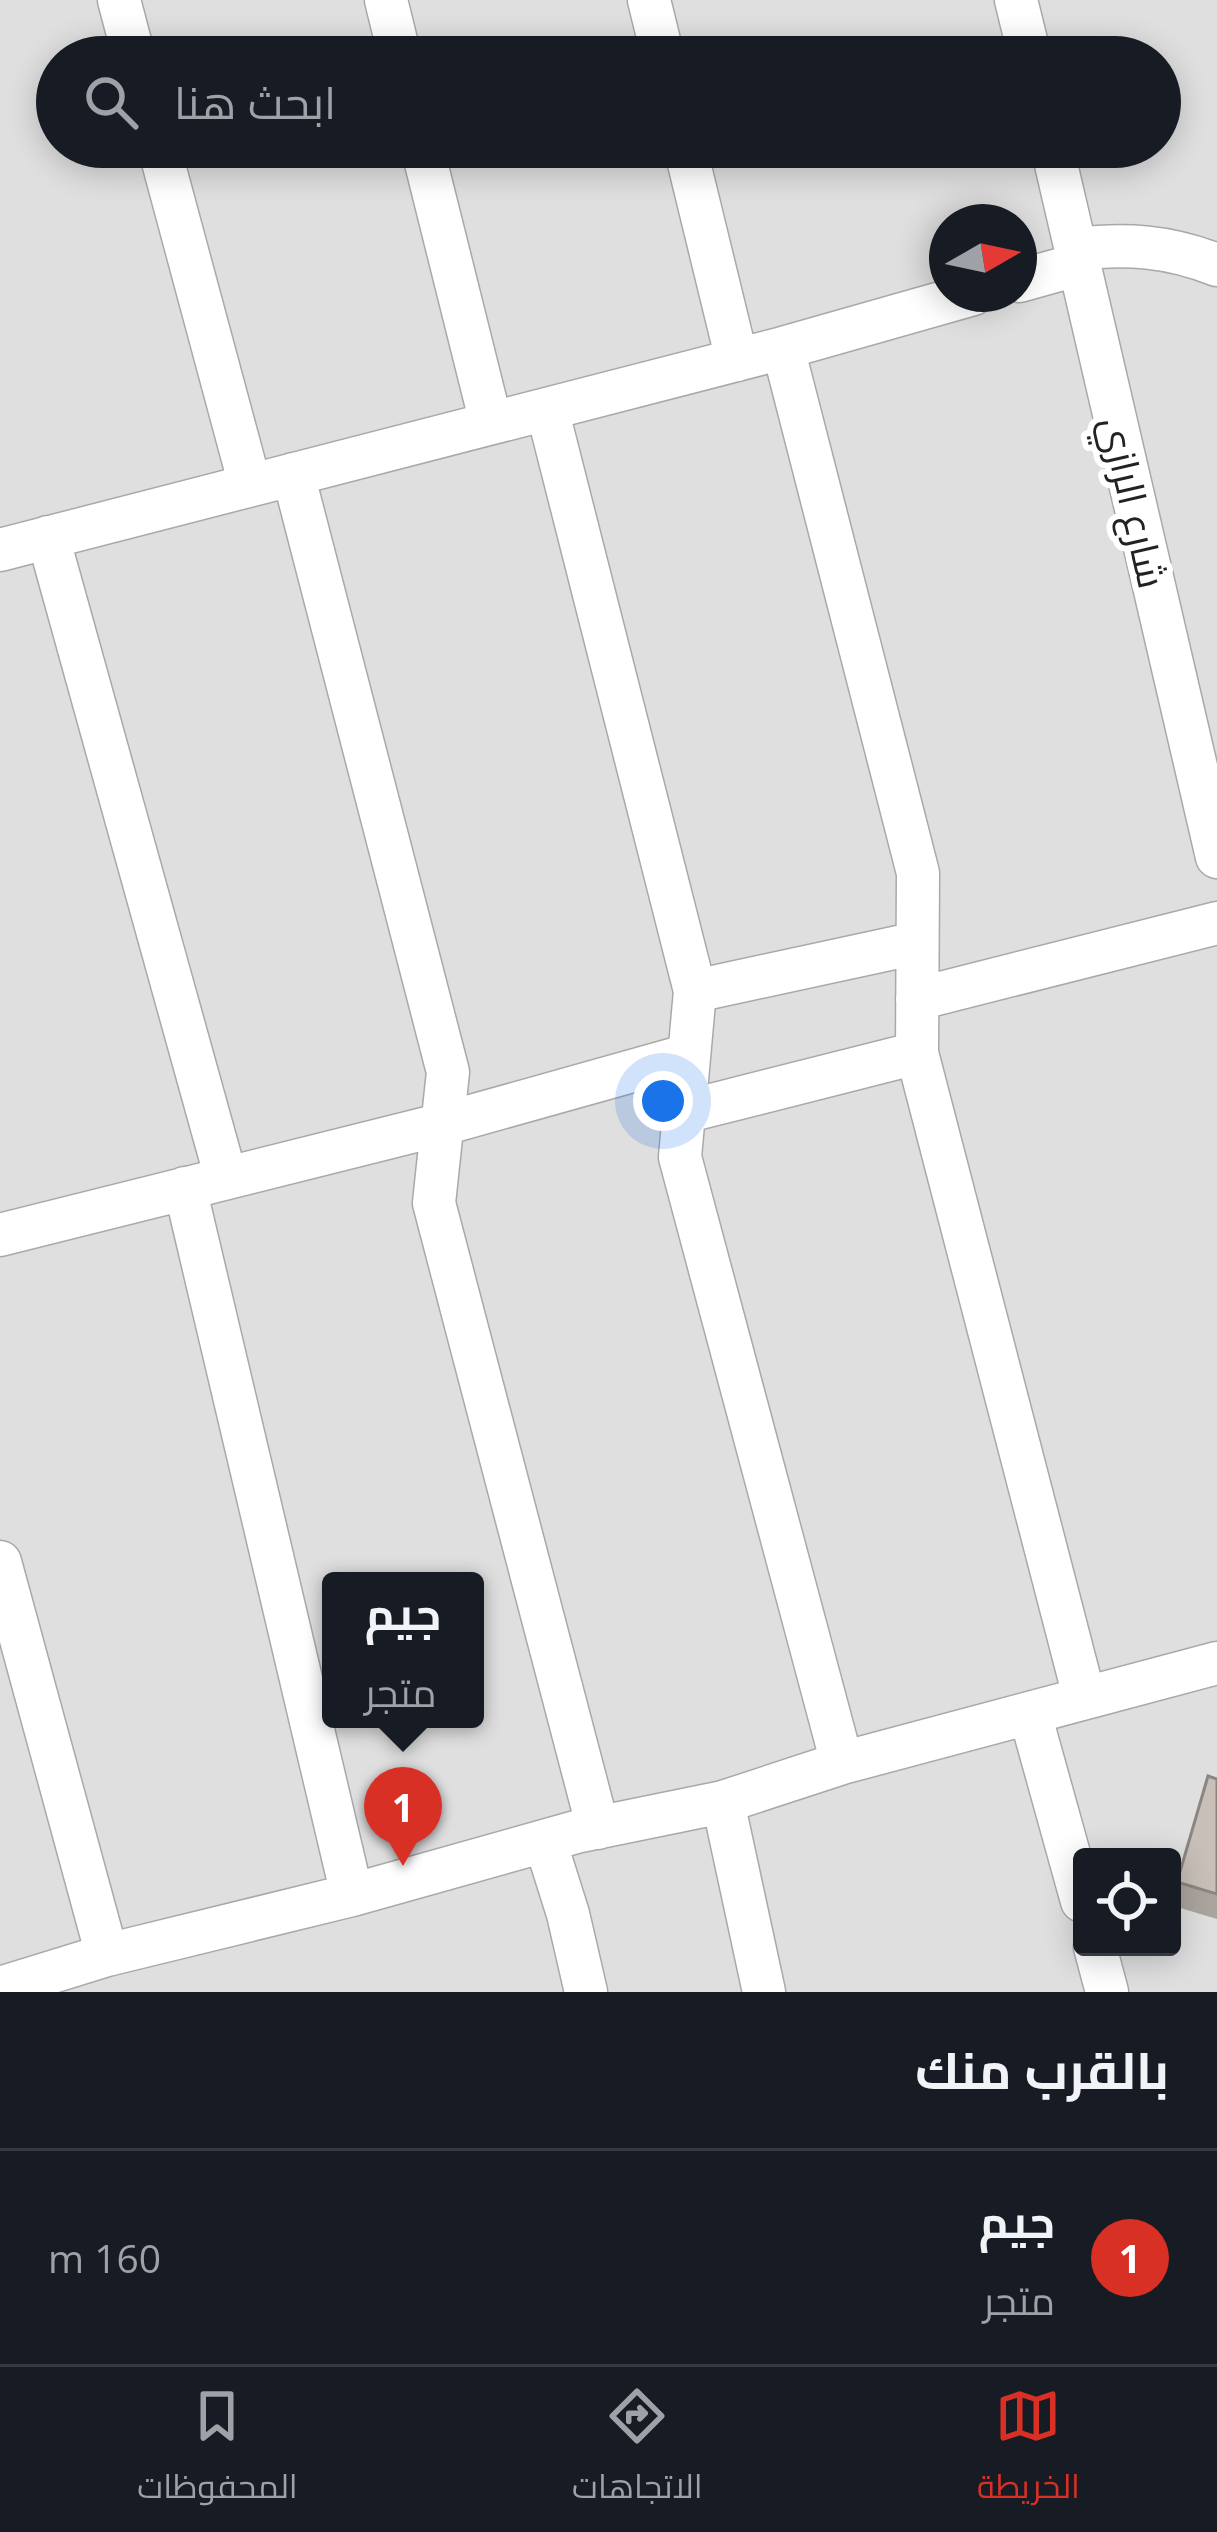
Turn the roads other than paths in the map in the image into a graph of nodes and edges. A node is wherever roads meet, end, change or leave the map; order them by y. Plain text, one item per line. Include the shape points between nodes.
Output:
1 (119, 0) edge
2 (386, 0) edge
3 (649, 0) edge
4 (1016, 0) edge
5 (128, 36) edge
6 (395, 36) edge
7 (658, 36) edge
8 (1025, 36) edge
9 (165, 168) edge
10 (427, 168) edge
11 (690, 168) edge
12 (1057, 168) edge
13 (1078, 256) junction
14 (1217, 265) edge
15 (1037, 273) edge
16 (929, 307) edge
17 (783, 348) junction
18 (737, 360) junction
19 (547, 409) junction
20 (491, 423) junction
21 (293, 474) junction
22 (250, 485) junction
23 (48, 537) junction
24 (1, 543) edge
25 (1217, 857) edge
26 (1217, 923) edge
27 (917, 943) junction
28 (695, 991) junction
29 (917, 999) junction
30 (917, 1053) junction
31 (689, 1055) junction
32 (684, 1112) junction
33 (442, 1124) junction
34 (226, 1178) junction
35 (184, 1188) junction
36 (0, 1234) edge
37 (0, 1562) edge
38 (1217, 1664) edge
39 (1084, 1696) junction
40 (1030, 1714) junction
41 (842, 1763) junction
42 (723, 1802) junction
43 (598, 1828) junction
44 (545, 1841) junction
45 (1073, 1869) edge
46 (352, 1895) junction
47 (106, 1955) junction
48 (1097, 1956) edge
49 (0, 1988) edge
50 (586, 1992) edge
51 (764, 1992) edge
52 (1107, 1992) edge

1 - 5 street
2 - 6 street
3 - 7 street
4 - 8 street
9 - 22 street
10 - 20 street
11 - 18 street
12 - 13 street, شارع الرازي
13 - 14 street via 1126,244
13 - 15 street
13 - 25 street, شارع الرازي
16 - 17 street
17 - 18 street
17 - 27 street via 918,873
18 - 19 street
19 - 20 street
19 - 28 street
20 - 21 street
21 - 22 street
21 - 33 street via 448,1072
22 - 23 street
23 - 24 street
23 - 34 street
26 - 29 street
27 - 28 street
27 - 29 street
28 - 31 street
29 - 30 street
30 - 32 street
30 - 39 street
31 - 32 street
31 - 33 street
32 - 41 street via 680,1157
33 - 34 street
33 - 43 street via 434,1203
34 - 35 street
35 - 36 street
35 - 46 street
37 - 47 street
38 - 39 street
39 - 40 street
40 - 41 street
40 - 45 street
41 - 42 street
42 - 43 street
42 - 51 street
43 - 44 street
44 - 46 street
44 - 50 street
46 - 47 street
47 - 49 street
48 - 52 street

